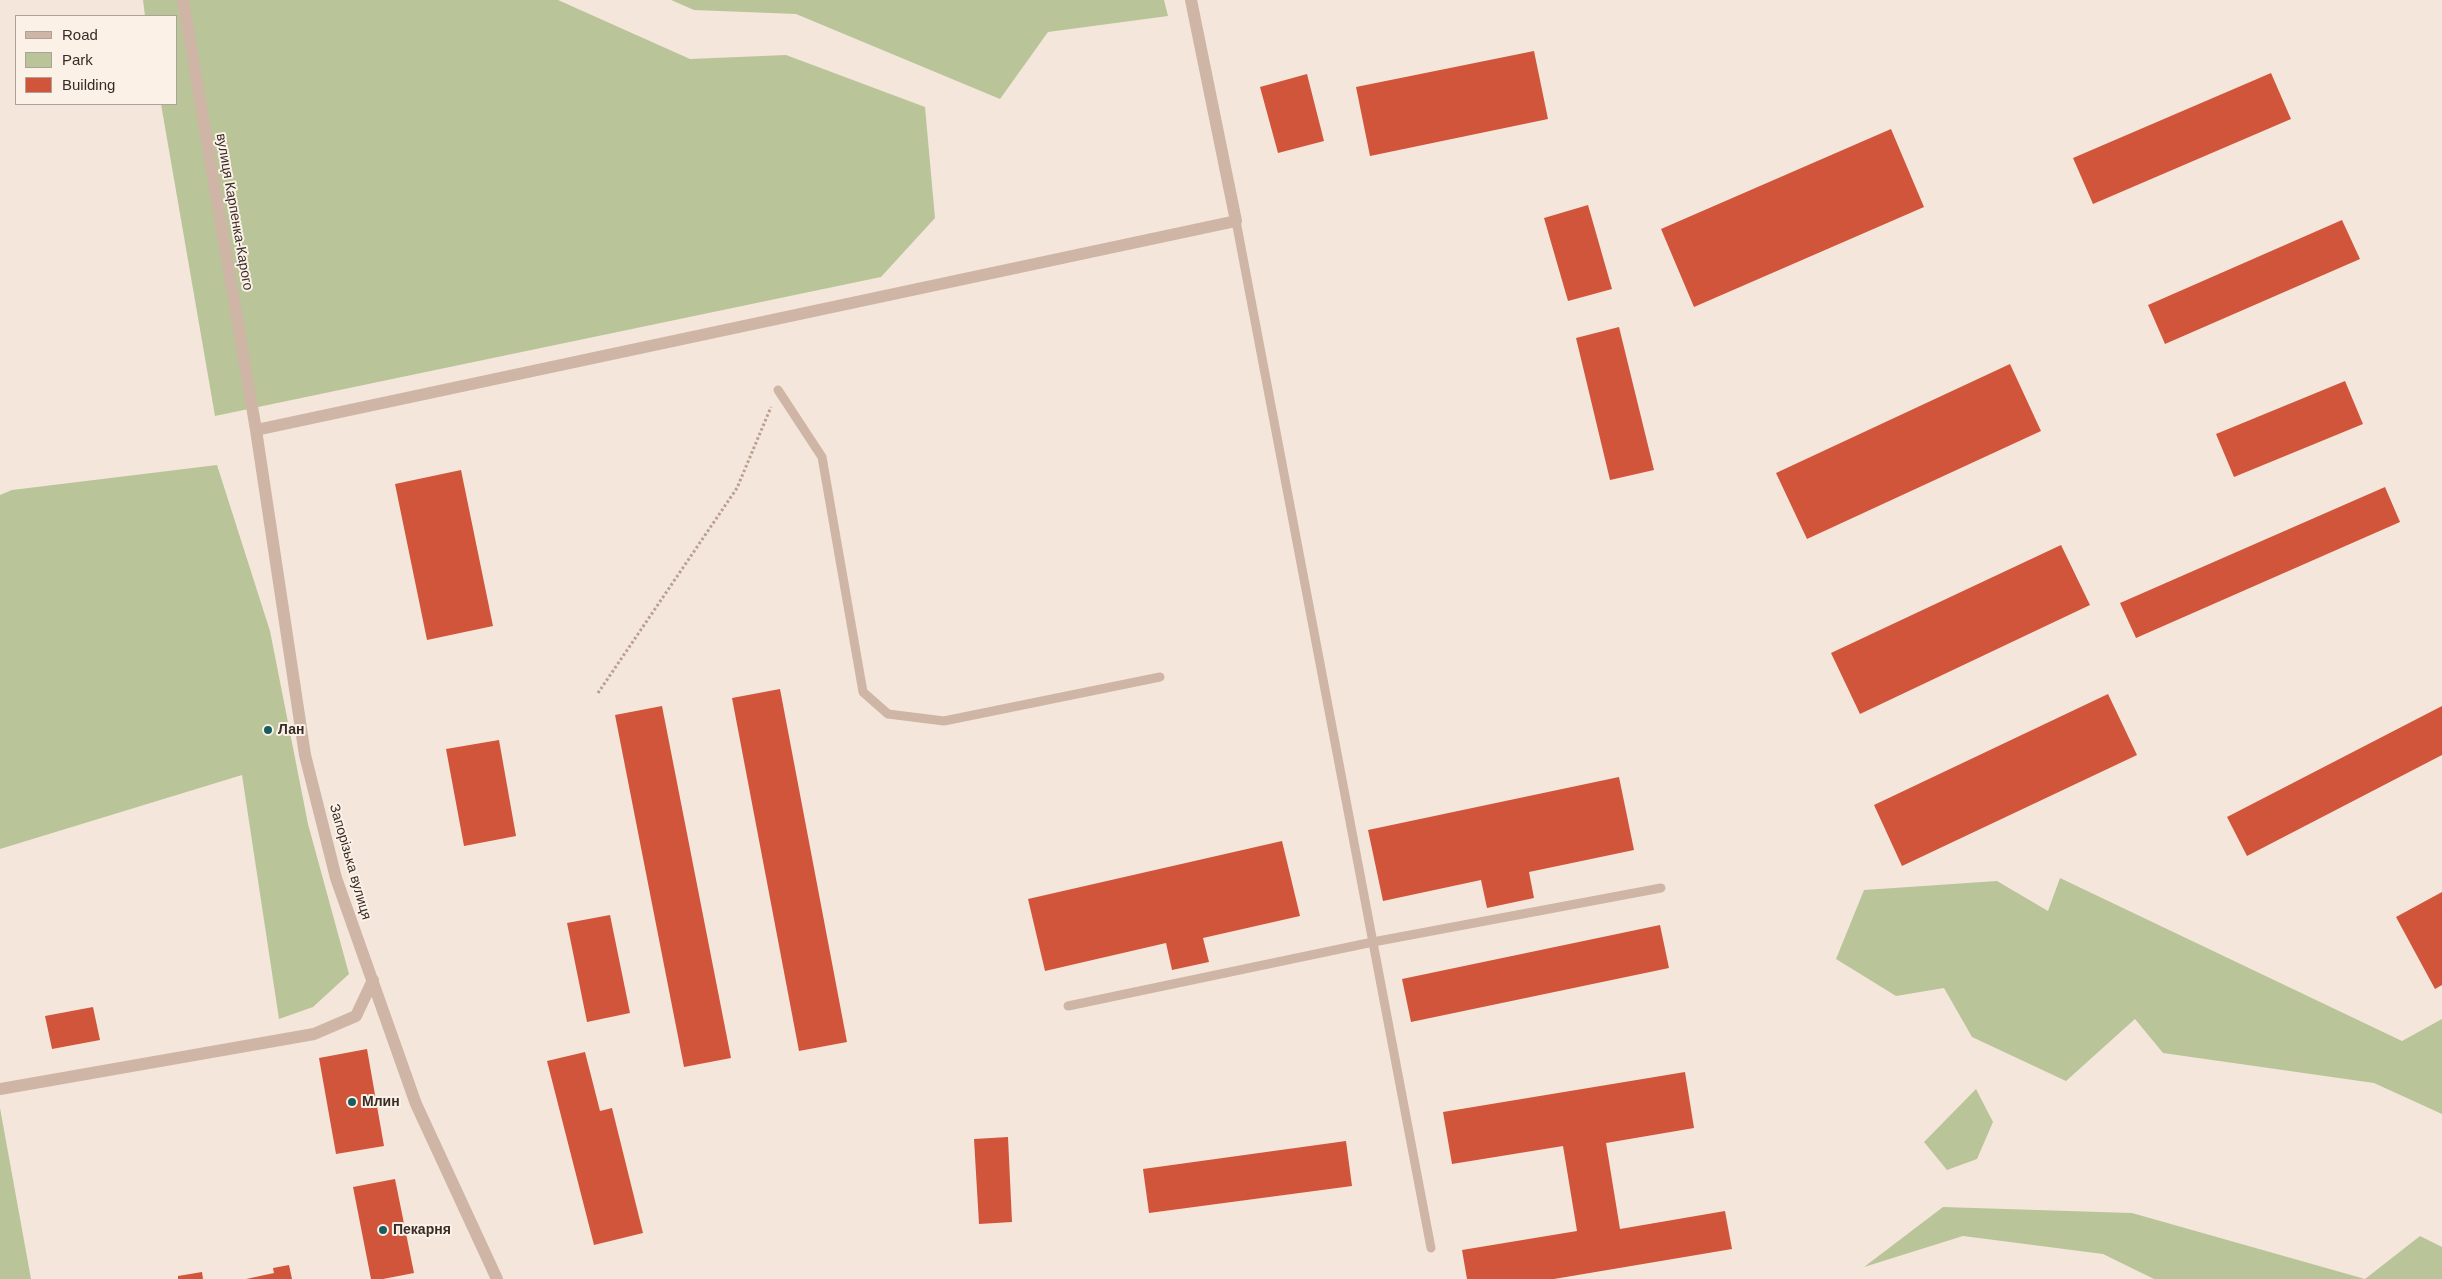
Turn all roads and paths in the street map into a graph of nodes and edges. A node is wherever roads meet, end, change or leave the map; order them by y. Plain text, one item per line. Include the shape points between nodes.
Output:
1 (183, 0) edge
2 (1191, 0) edge
3 (1236, 221) junction
4 (778, 390) joint
5 (256, 430) junction
6 (1160, 677) dead end
7 (598, 693) dead end
8 (1661, 888) dead end
9 (1373, 942) junction
10 (372, 980) junction
11 (1068, 1006) dead end
12 (0, 1089) edge
13 (1431, 1248) dead end
14 (498, 1279) edge

1 - 5 street, вулиця Карпенка-Карого
2 - 3 street
3 - 5 street
3 - 9 lane
4 - 6 lane via 822,457 863,692 888,714 944,721
4 - 7 path via 738,488
5 - 10 street, Запорізька вулиця via 305,755 336,878
8 - 9 lane
9 - 11 lane
9 - 13 lane
10 - 12 street via 356,1016 314,1034
10 - 14 street, Запорізька вулиця via 416,1104

